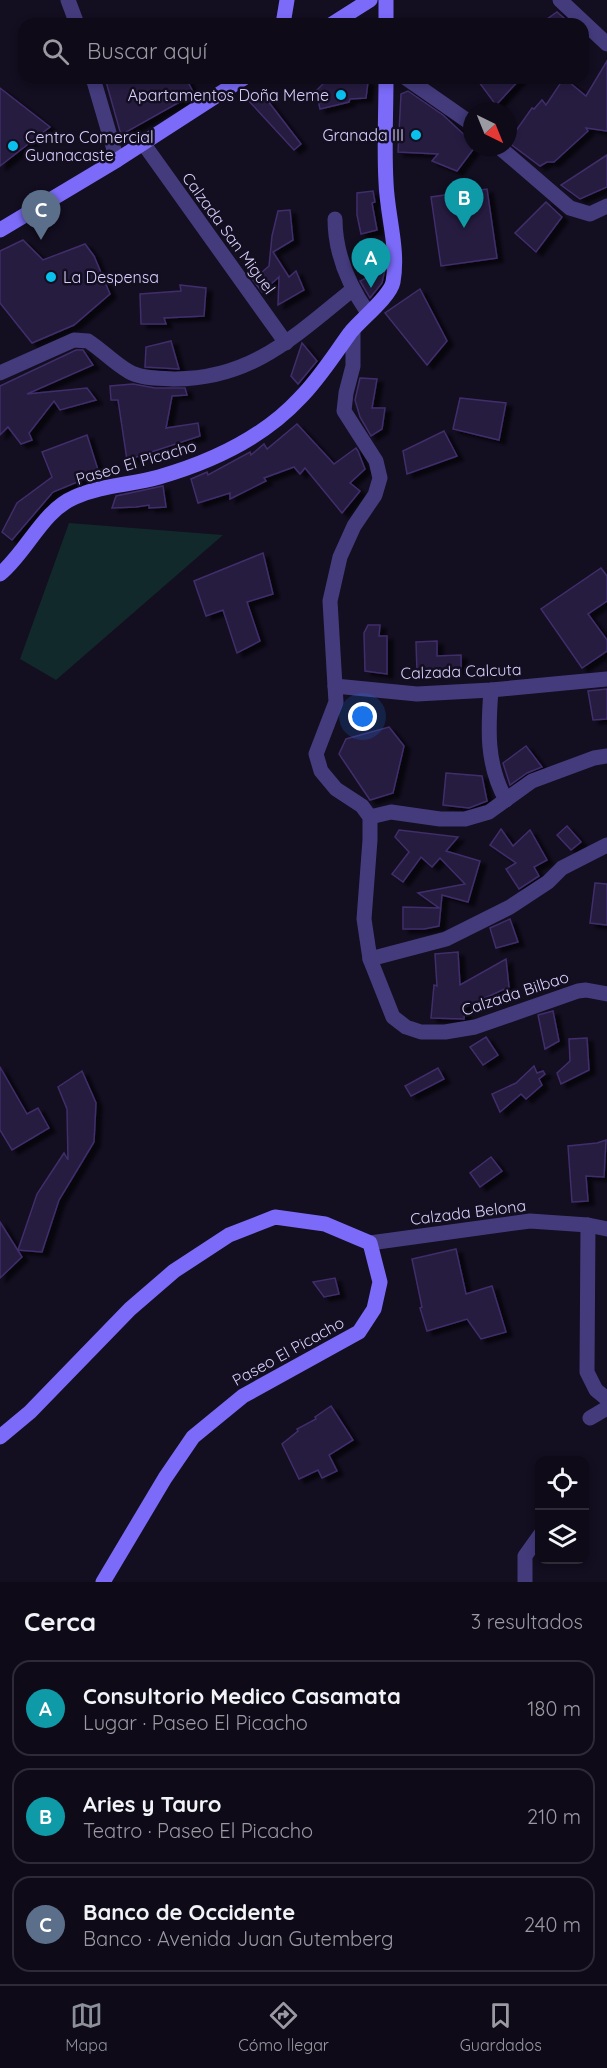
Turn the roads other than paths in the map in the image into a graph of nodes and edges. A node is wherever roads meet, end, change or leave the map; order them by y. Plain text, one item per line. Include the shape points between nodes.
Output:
1 (68, 0) edge
2 (287, 0) edge
3 (370, 0) edge
4 (386, 0) edge
5 (560, 0) edge
6 (75, 18) edge
7 (284, 18) edge
8 (342, 18) edge
9 (386, 18) edge
10 (579, 18) edge
11 (589, 27) edge
12 (607, 44) edge
13 (95, 84) edge
14 (235, 84) edge
15 (386, 84) edge
16 (415, 84) edge
17 (463, 118) edge
18 (143, 143) junction
19 (510, 156) edge
20 (117, 160) junction
21 (607, 206) edge
22 (334, 219) dead end
23 (0, 230) edge
24 (352, 290) junction
25 (368, 313) junction
26 (353, 330) junction
27 (286, 343) junction
28 (0, 373) edge
29 (0, 574) edge
30 (607, 679) edge
31 (335, 686) junction
32 (491, 690) junction
33 (607, 756) edge
34 (506, 800) junction
35 (370, 817) junction
36 (607, 845) edge
37 (370, 959) junction
38 (607, 994) edge
39 (588, 1225) junction
40 (607, 1229) edge
41 (370, 1243) junction
42 (607, 1399) edge
43 (607, 1408) edge
44 (590, 1418) dead end
45 (0, 1437) edge
46 (535, 1540) edge
47 (104, 1582) edge
48 (525, 1582) edge

1 - 6 street
2 - 7 street
3 - 8 street
4 - 9 street
5 - 10 street
11 - 12 street
13 - 20 street
14 - 18 street
15 - 25 street, Paseo El Picacho via 386,184 395,261 393,285
16 - 17 street
18 - 20 street
18 - 27 street, Calzada San Miguel
19 - 21 street via 570,208 590,214
20 - 23 street
22 - 24 street via 335,240
24 - 25 street
24 - 27 street
25 - 26 street, Paseo El Picacho
26 - 29 street, Paseo El Picacho via 301,398 253,437 187,468 74,497 40,527
26 - 31 street via 344,411 376,461 380,478 375,495 354,526 340,557 330,601
27 - 28 street via 252,364 215,376 183,379 129,372 80,339
30 - 32 street, Calzada Calcuta
31 - 32 street, Calzada Calcuta via 417,693
31 - 35 street via 336,702 316,754 321,771 336,789 362,806
32 - 34 street via 489,746 495,776
33 - 34 street via 532,781
34 - 35 street via 489,812 465,819 391,812
35 - 37 street, Calzada Bilbao via 364,919
36 - 37 street via 562,868 510,907 446,939
37 - 38 street, Calzada Bilbao via 393,1017 421,1032 476,1027 578,991
39 - 40 street, Calzada Belona
39 - 41 street, Calzada Belona via 530,1221
39 - 42 street via 587,1372 596,1390
41 - 45 street via 325,1224 275,1217 229,1235 174,1271 130,1309 30,1412
41 - 47 street, Paseo El Picacho via 380,1282 374,1309 359,1332 243,1396 193,1437
43 - 44 street
46 - 48 street via 525,1556

